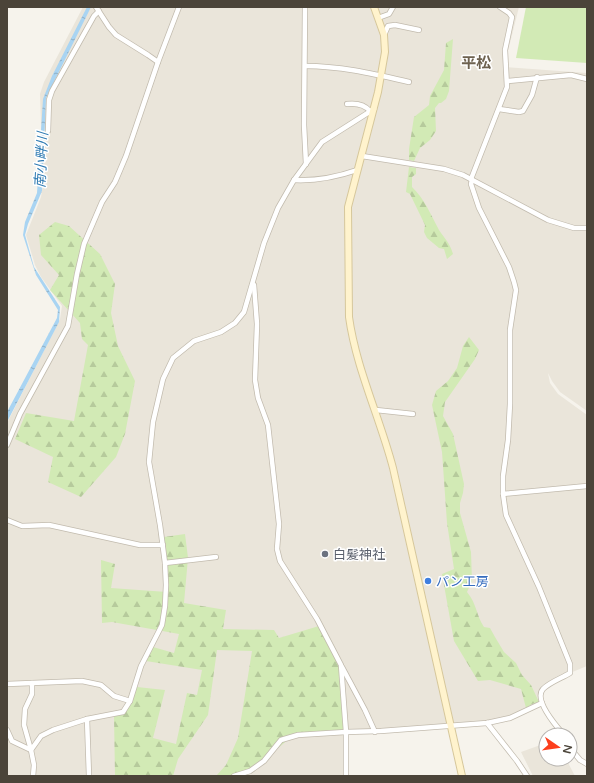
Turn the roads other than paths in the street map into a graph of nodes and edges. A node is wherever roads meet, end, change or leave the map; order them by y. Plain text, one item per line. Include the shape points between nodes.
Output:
1 (179, 7) edge
2 (305, 7) edge
3 (374, 7) edge
4 (393, 7) edge
5 (500, 7) edge
6 (98, 9) edge
7 (378, 18) junction
8 (419, 30) dead end
9 (384, 35) junction
10 (158, 62) junction
11 (305, 66) junction
12 (382, 76) junction
13 (537, 78) junction
14 (587, 79) edge
15 (508, 81) junction
16 (409, 82) dead end
17 (347, 104) dead end
18 (500, 109) junction
19 (372, 110) junction
20 (48, 131) dead end
21 (362, 156) junction
22 (306, 164) junction
23 (358, 170) junction
24 (294, 180) junction
25 (471, 180) junction
26 (587, 228) edge
27 (254, 279) junction
28 (376, 410) junction
29 (413, 414) dead end
30 (7, 445) edge
31 (587, 486) edge
32 (503, 494) junction
33 (7, 520) edge
34 (163, 545) junction
35 (216, 557) dead end
36 (165, 563) junction
37 (341, 665) junction
38 (32, 683) junction
39 (7, 684) edge
40 (130, 701) junction
41 (542, 703) junction
42 (87, 719) junction
43 (487, 723) junction
44 (451, 727) junction
45 (557, 727) edge
46 (7, 730) edge
47 (346, 732) junction
48 (375, 732) junction
49 (31, 750) junction
50 (578, 758) edge
51 (587, 764) edge
52 (33, 776) edge
53 (89, 776) edge
54 (234, 776) edge
55 (346, 776) edge
56 (462, 776) edge
57 (527, 776) edge

1 - 10 street
2 - 11 street
3 - 7 street
4 - 7 street via 389,14
5 - 15 street via 512,17 505,50
6 - 10 street via 116,35
6 - 20 street via 52,91 49,100
7 - 9 street
8 - 9 street via 388,26
9 - 12 street
10 - 30 street via 126,156 84,244 68,326 20,414
11 - 12 street via 347,68
11 - 22 street
12 - 16 street
12 - 19 street
13 - 14 street via 571,75
13 - 15 street
13 - 18 street via 532,95 523,111
15 - 18 street
17 - 19 street via 355,103
18 - 25 street
19 - 21 street
19 - 22 street via 322,142
21 - 23 street
21 - 25 street via 444,169
22 - 24 street
23 - 24 street via 310,180
23 - 28 street via 347,213 349,317 356,354
24 - 27 street via 278,208 264,243
25 - 26 street via 548,220 574,228
25 - 32 street via 479,208 508,267 516,290 510,330 510,404
27 - 34 street via 249,301 235,323 221,332 194,341 173,358 163,379 148,462
27 - 37 street via 257,324 255,380 258,398 268,425 279,524 277,549 280,561 317,619
28 - 29 street
28 - 44 street via 394,471
31 - 32 street
32 - 41 street via 510,525 570,664 570,673 542,690
33 - 34 street via 22,526 49,525 140,545
34 - 36 street
35 - 36 street
36 - 40 street via 162,626 141,666
37 - 47 street
37 - 48 street
38 - 39 street
38 - 40 street via 82,681 101,685 114,696
38 - 49 street via 32,694 25,709 24,725
40 - 42 street via 123,712
41 - 43 street via 510,718
41 - 45 street
42 - 49 street via 41,736
42 - 53 street
43 - 44 street
43 - 57 street
44 - 48 street
44 - 56 street
46 - 49 street via 12,741
47 - 48 street
47 - 54 street via 298,735 281,740 264,761 250,771
47 - 55 street
49 - 52 street
50 - 51 street

